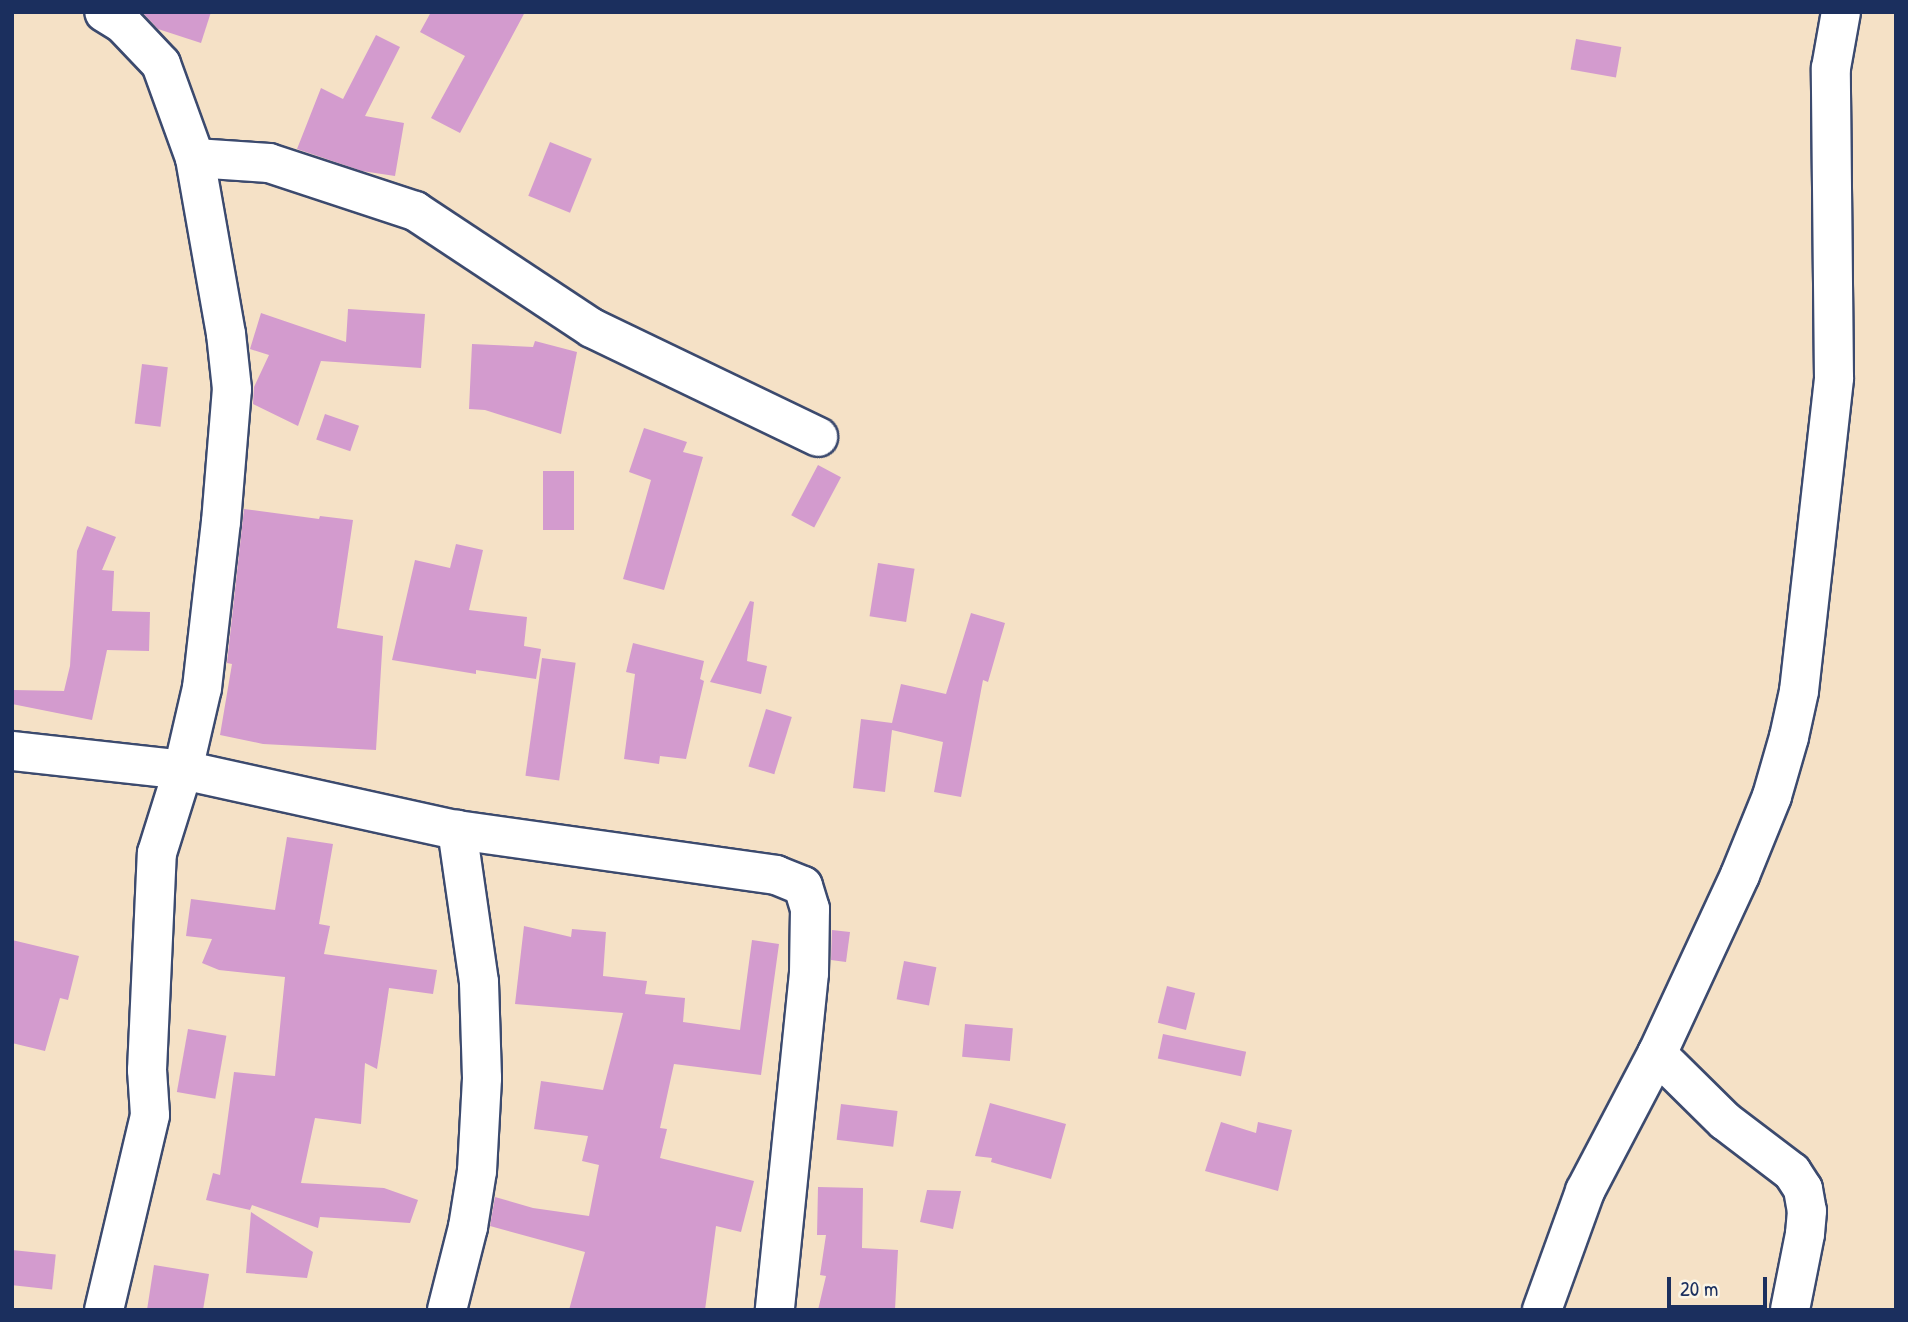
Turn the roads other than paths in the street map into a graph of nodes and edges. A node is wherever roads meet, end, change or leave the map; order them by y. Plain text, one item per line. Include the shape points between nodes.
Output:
1 (104, 12) edge
2 (1841, 12) edge
3 (195, 158) junction
4 (818, 438) dead end
5 (12, 751) edge
6 (183, 770) junction
7 (457, 830) junction
8 (1657, 1054) junction
9 (104, 1310) edge
10 (447, 1310) edge
11 (775, 1310) edge
12 (1542, 1310) edge
13 (1790, 1310) edge

1 - 3 street via 161,64
2 - 8 street via 1831,68 1834,377 1799,691 1772,796
3 - 4 street via 269,163 415,211 592,328
3 - 6 street via 232,389 202,688
5 - 6 street
6 - 7 street
6 - 9 street via 157,853 147,1070 150,1115
7 - 10 street via 480,982 482,1078 477,1171
7 - 11 street via 776,875 803,886 810,909 808,974
8 - 12 street via 1585,1191
8 - 13 street via 1725,1121 1792,1172 1803,1189 1805,1234

